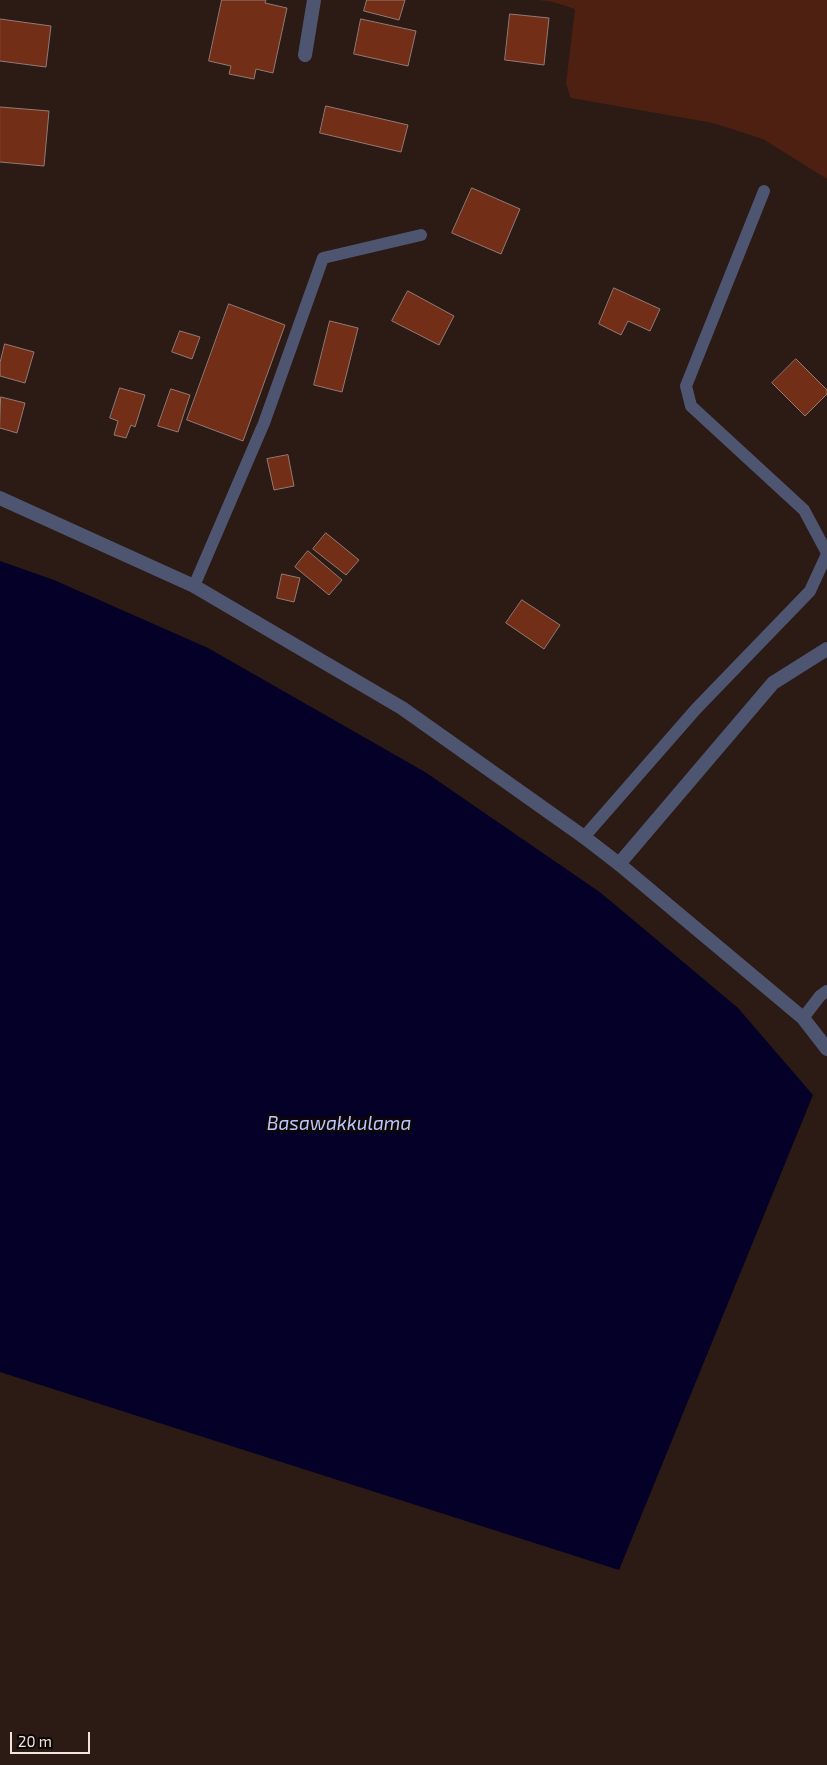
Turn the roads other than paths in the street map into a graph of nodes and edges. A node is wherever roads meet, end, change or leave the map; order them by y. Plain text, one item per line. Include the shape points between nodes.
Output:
1 (314, 0) edge
2 (305, 55) dead end
3 (764, 191) dead end
4 (421, 235) dead end
5 (0, 498) edge
6 (827, 553) edge
7 (194, 586) junction
8 (827, 649) edge
9 (584, 837) junction
10 (619, 864) junction
11 (827, 992) edge
12 (803, 1018) junction
13 (827, 1050) edge

1 - 2 street
3 - 6 lane via 686,386 691,406 804,510
4 - 7 lane via 323,258 264,423
5 - 7 street
6 - 9 lane via 810,591 696,709
7 - 9 street via 402,708
8 - 10 street via 773,683
9 - 10 street
10 - 12 street
11 - 12 lane
12 - 13 street

